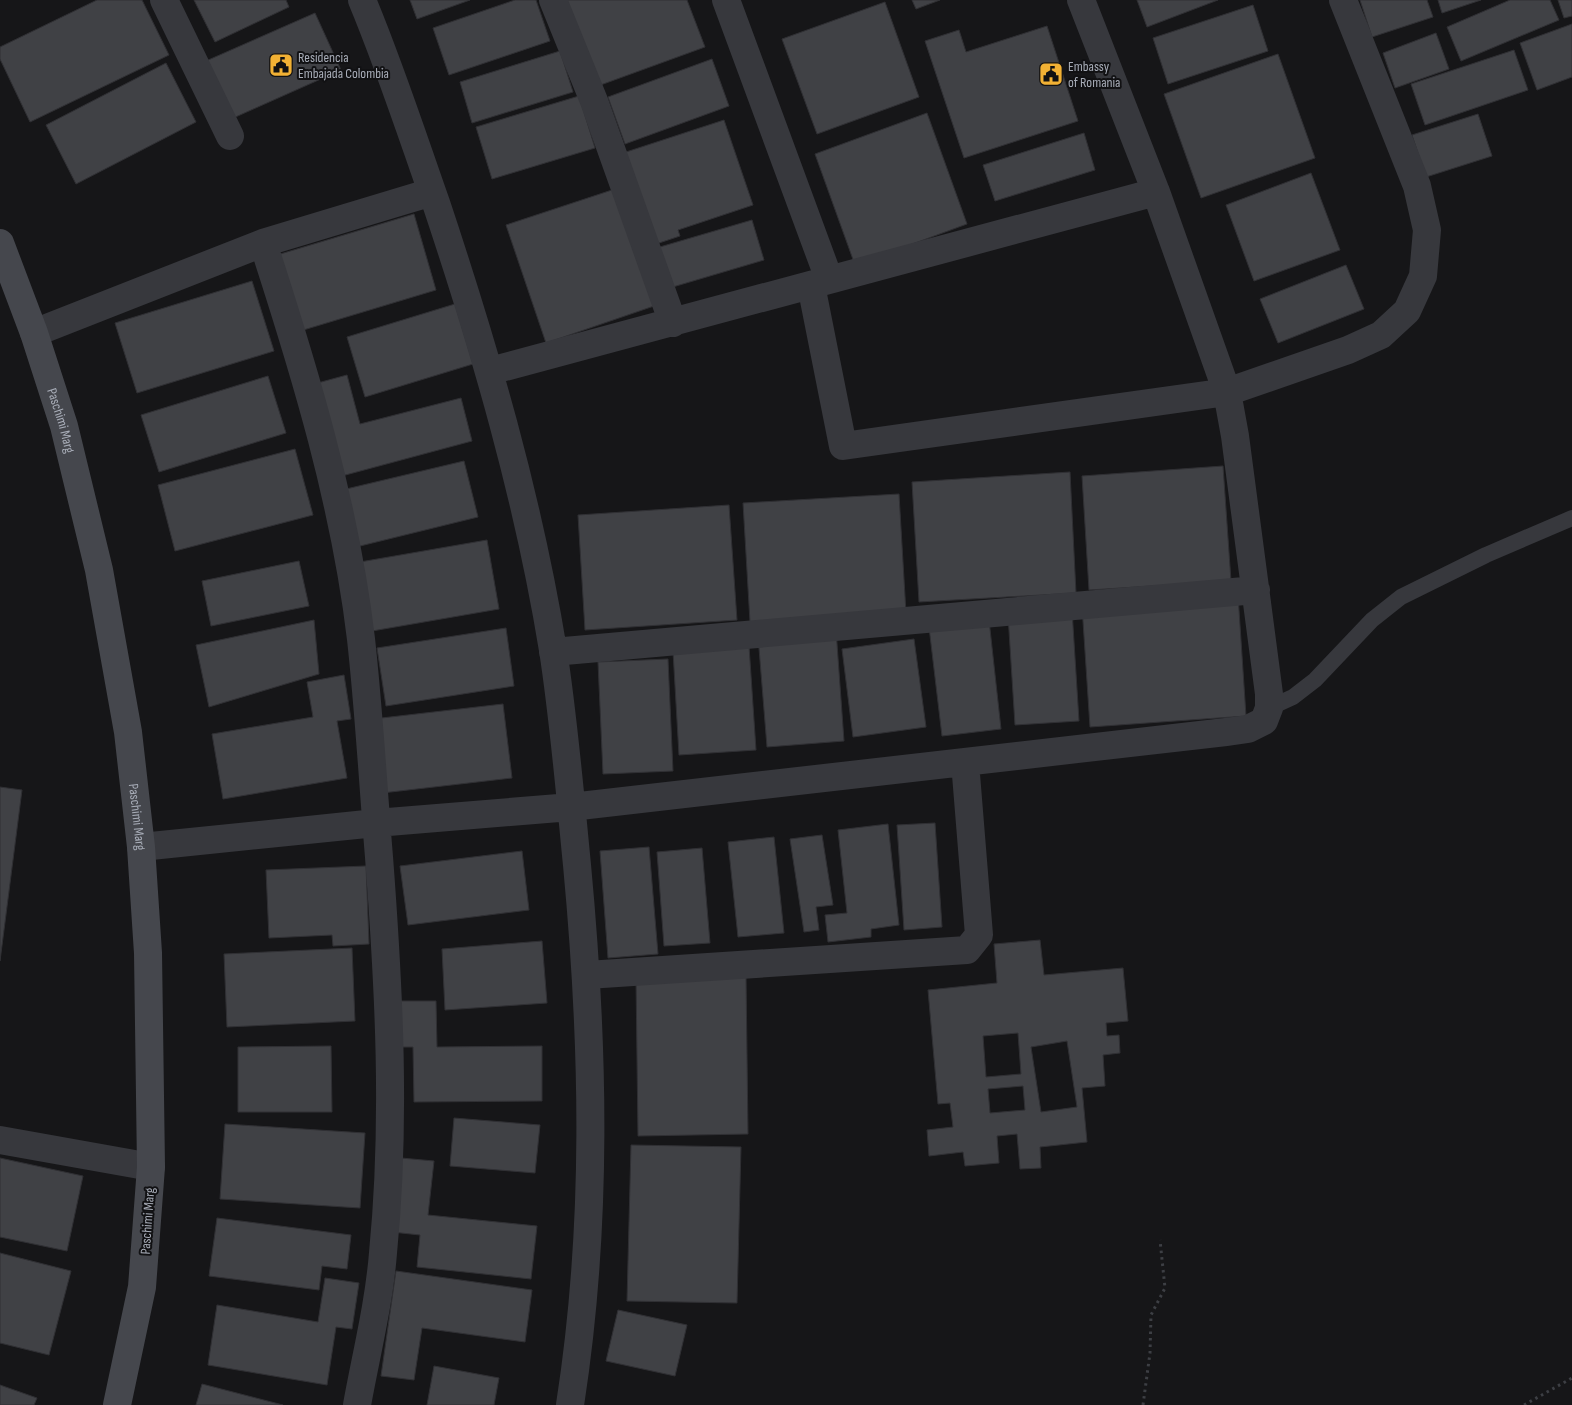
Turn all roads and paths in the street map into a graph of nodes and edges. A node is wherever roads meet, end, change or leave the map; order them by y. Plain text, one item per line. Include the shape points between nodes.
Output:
1 (164, 0) edge
2 (362, 0) edge
3 (553, 0) edge
4 (726, 0) edge
5 (1081, 0) edge
6 (1343, 0) edge
7 (230, 136) dead end
8 (432, 192) junction
9 (1156, 192) junction
10 (0, 243) edge
11 (263, 243) junction
12 (820, 282) junction
13 (673, 323) junction
14 (34, 333) junction
15 (490, 371) junction
16 (1226, 392) junction
17 (1572, 518) edge
18 (1256, 590) junction
19 (553, 652) junction
20 (1269, 708) junction
21 (965, 762) junction
22 (571, 807) junction
23 (376, 823) junction
24 (141, 847) junction
25 (587, 975) junction
26 (0, 1140) edge
27 (150, 1167) junction
28 (1160, 1240) dead end
29 (1572, 1378) edge
30 (117, 1405) edge
31 (357, 1405) edge
32 (570, 1405) edge
33 (1143, 1405) edge
34 (1524, 1405) edge

1 - 7 street
2 - 8 street via 387,60
3 - 13 street via 594,100
4 - 12 street
5 - 9 street
6 - 16 street via 1417,186 1426,230 1423,276 1406,311 1381,335 1348,350
8 - 11 street
8 - 15 street
9 - 12 street
9 - 16 street
10 - 14 main road, Paschimi Marg
11 - 14 street
11 - 23 street via 297,347 339,513 361,637
12 - 13 street
12 - 16 street via 843,446
13 - 15 street
14 - 24 main road, Paschimi Marg via 64,426 99,570 128,732
15 - 19 street via 526,512
16 - 18 street via 1236,436
17 - 20 lane via 1450,571 1401,597 1372,620 1315,680 1293,697
18 - 19 street
18 - 20 street
19 - 22 street
20 - 21 street via 1264,721 1248,729
21 - 22 street
21 - 25 street via 979,935 967,950
22 - 23 street
22 - 25 street
23 - 24 street
23 - 31 street via 388,970 391,1113 383,1255
24 - 27 main road, Paschimi Marg via 148,953
25 - 32 street via 591,1121 589,1211 585,1296
26 - 27 street
27 - 30 main road, Paschimi Marg via 142,1286
28 - 33 path via 1165,1288 1151,1315
29 - 34 path

